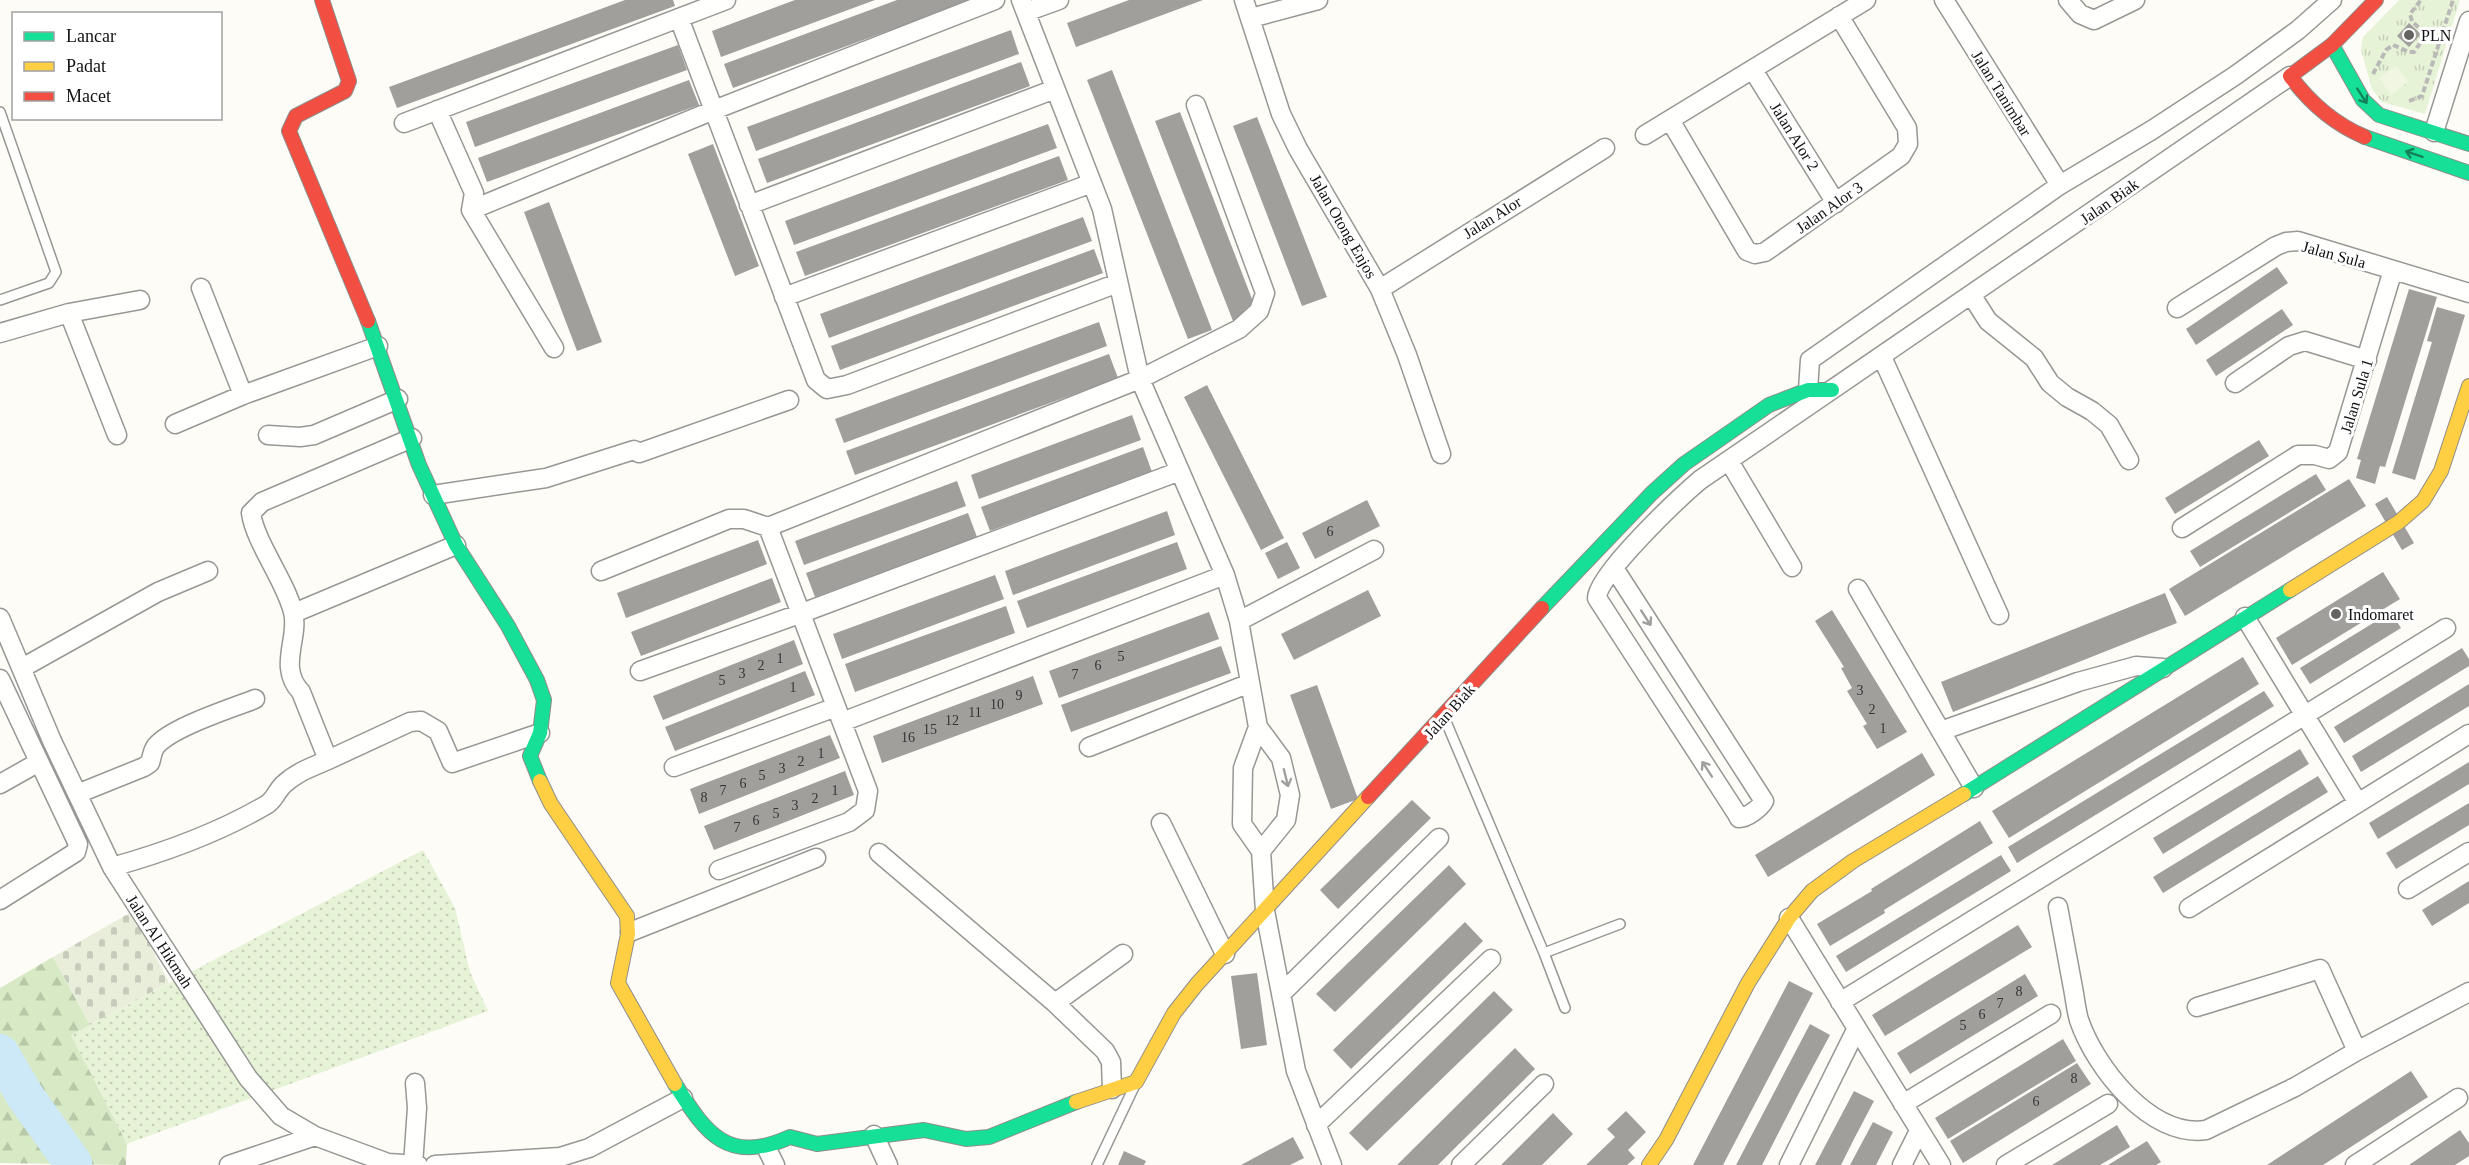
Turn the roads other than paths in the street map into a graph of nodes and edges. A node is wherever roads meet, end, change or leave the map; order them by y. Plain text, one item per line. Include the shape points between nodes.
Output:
1 (322, 0) edge
2 (726, 0) edge
3 (995, 0) edge
4 (1059, 0) edge
5 (1244, 0) edge
6 (1318, 0) edge
7 (1866, 0) edge
8 (1944, 0) edge
9 (2068, 0) edge
10 (2134, 0) edge
11 (2332, 0) edge
12 (2376, 0) edge
13 (1023, 6) edge
14 (1839, 16) junction
15 (679, 18) junction
16 (1251, 18) junction
17 (2469, 21) edge
18 (2332, 45) junction
19 (1753, 70) junction
20 (2290, 76) junction
21 (1055, 89) junction
22 (1196, 105) dead end
23 (437, 110) junction
24 (714, 110) junction
25 (0, 112) edge
26 (1670, 120) junction
27 (404, 123) dead end
28 (2434, 132) junction
29 (1644, 135) dead end
30 (2469, 144) edge
31 (1605, 148) dead end
32 (2469, 173) edge
33 (1092, 183) junction
34 (2060, 185) junction
35 (1836, 203) junction
36 (749, 205) junction
37 (471, 210) junction
38 (2393, 270) junction
39 (1118, 283) junction
40 (201, 288) dead end
41 (1380, 289) junction
42 (2469, 293) edge
43 (1972, 296) junction
44 (784, 297) junction
45 (0, 300) edge
46 (140, 300) dead end
47 (2177, 308) dead end
48 (69, 314) junction
49 (0, 333) edge
50 (378, 346) junction
51 (554, 348) dead end
52 (1882, 357) junction
53 (2367, 360) junction
54 (1140, 379) junction
55 (2235, 383) dead end
56 (2469, 386) edge
57 (1808, 390) junction
58 (1832, 390) junction
59 (243, 395) junction
60 (398, 399) junction
61 (789, 399) dead end
62 (175, 424) dead end
63 (117, 435) dead end
64 (268, 435) dead end
65 (411, 438) junction
66 (1441, 454) dead end
67 (2129, 460) dead end
68 (1729, 461) junction
69 (1180, 471) junction
70 (433, 495) junction
71 (768, 527) junction
72 (2182, 528) dead end
73 (456, 545) junction
74 (1374, 550) dead end
75 (1792, 567) dead end
76 (1614, 568) junction
77 (208, 571) dead end
78 (601, 571) dead end
79 (1225, 575) junction
80 (1858, 590) dead end
81 (294, 613) junction
82 (802, 613) junction
83 (1999, 615) dead end
84 (2245, 617) junction
85 (0, 618) edge
86 (1239, 621) junction
87 (2446, 628) dead end
88 (22, 668) junction
89 (2163, 668) junction
90 (640, 671) dead end
91 (0, 679) edge
92 (1250, 683) junction
93 (1691, 689) junction
94 (255, 699) dead end
95 (1667, 708) junction
96 (839, 715) junction
97 (2305, 715) junction
98 (1444, 717) junction
99 (1258, 728) junction
100 (1941, 731) junction
101 (540, 733) junction
102 (2469, 734) edge
103 (1089, 747) dead end
104 (328, 760) junction
105 (39, 762) junction
106 (674, 767) dead end
107 (0, 784) edge
108 (1974, 788) junction
109 (76, 794) junction
110 (2358, 803) junction
111 (1161, 823) dead end
112 (1439, 838) dead end
113 (1261, 851) junction
114 (2469, 852) edge
115 (879, 854) dead end
116 (816, 858) dead end
117 (112, 867) junction
118 (719, 870) dead end
119 (2408, 890) dead end
120 (0, 900) edge
121 (2058, 907) dead end
122 (2189, 908) dead end
123 (1265, 911) junction
124 (1789, 918) junction
125 (1620, 924) dead end
126 (630, 932) junction
127 (1544, 952) junction
128 (1124, 954) dead end
129 (1225, 954) junction
130 (1491, 959) dead end
131 (2469, 992) edge
132 (1281, 994) junction
133 (1840, 1002) junction
134 (1055, 1004) junction
135 (2197, 1007) dead end
136 (1565, 1008) dead end
137 (2051, 1014) dead end
138 (1857, 1028) junction
139 (2357, 1051) junction
140 (1136, 1082) junction
141 (415, 1083) dead end
142 (1544, 1084) dead end
143 (1112, 1089) junction
144 (683, 1098) junction
145 (2458, 1098) dead end
146 (1904, 1104) junction
147 (2108, 1104) dead end
148 (1316, 1125) junction
149 (1919, 1131) junction
150 (874, 1135) junction
151 (315, 1136) junction
152 (771, 1158) edge
153 (531, 1162) edge
154 (1327, 1163) edge
155 (230, 1165) edge
156 (413, 1165) edge
157 (418, 1165) edge
158 (435, 1165) edge
159 (888, 1165) edge
160 (1097, 1165) edge
161 (1461, 1165) edge
162 (1649, 1165) edge
163 (1789, 1165) edge
164 (1902, 1165) edge
165 (1941, 1165) edge
166 (2006, 1165) edge
167 (2355, 1165) edge

1 - 50 street via 349,81 345,91 296,116 289,131
2 - 15 street
3 - 24 street
4 - 13 street
5 - 16 street, Jalan Otong Enjos
6 - 16 street
7 - 14 street
8 - 34 street, Jalan Tanimbar
9 - 10 street via 2080,14 2094,20
11 - 34 street via 2236,75
12 - 18 street, Jalan Biak
13 - 21 street
14 - 19 street
14 - 35 street, Jalan Alor 3 via 1907,128 1908,144 1901,156
15 - 23 street
15 - 24 street
16 - 41 street, Jalan Otong Enjos via 1281,114
17 - 28 street
18 - 20 street, Jalan Biak
18 -> 28 street via 2363,100 2379,115
19 - 26 street
19 - 35 street, Jalan Alor 2
32 -> 20 street via 2362,136 2314,105
20 - 43 street, Jalan Biak
21 - 33 street
21 - 36 street
22 - 54 street via 1265,293 1259,311 1239,329
23 - 27 street
23 - 37 street via 474,193
24 - 36 street
24 - 37 street
25 - 45 lane via 56,272 50,283
26 - 29 street
26 - 35 street, Jalan Alor 3 via 1747,251 1765,252
28 - 30 street
31 - 41 street, Jalan Alor
33 - 39 street via 1102,209
33 - 44 street
34 - 57 street via 1810,360
36 - 44 street
37 - 51 street
38 - 42 street, Jalan Sula
38 - 47 street, Jalan Sula via 2298,241 2286,242
38 - 53 street, Jalan Sula 1
39 - 44 street via 847,385 827,389 816,380
39 - 54 street
40 - 59 street
41 - 66 street, Jalan Otong Enjos
43 - 52 street, Jalan Biak
43 - 67 street via 1988,321 2034,358 2050,383 2109,425
46 - 48 street
48 - 49 street
48 - 63 street
50 - 59 street
50 - 60 street
52 - 58 street, Jalan Biak
52 - 83 street
53 - 55 street via 2305,341 2289,346
53 - 72 street, Jalan Sula 1 via 2338,452 2330,459 2298,455
54 - 69 street
54 - 71 street
56 - 84 street via 2440,472 2430,493 2416,508
57 - 58 street, Jalan Biak
57 - 98 street, Jalan Biak via 1745,419 1684,464 1511,641
58 - 68 street, Jalan Biak
59 - 62 street
60 - 64 street via 314,435
60 - 65 street
61 - 70 street via 639,453 634,450 546,478
65 - 70 street
65 - 81 street via 262,502 252,510 253,521
68 - 75 street
68 - 76 street, Jalan Biak via 1675,502
69 - 79 street
69 - 82 street
70 - 73 street
71 - 78 street via 744,519 729,519
71 - 82 street
73 - 81 street
73 - 101 street via 537,680 544,700
74 - 86 street
76 -> 93 street
76 - 95 street, Jalan Biak via 1597,598
77 - 88 street via 158,592
79 - 86 street
79 - 96 street
80 - 100 street
81 - 104 street via 290,665 295,686 301,692
82 - 90 street
82 - 96 street
84 - 89 street
84 - 97 street
85 - 88 street, Jalan Al Hikmah
86 - 92 street
87 - 97 street
88 - 109 street, Jalan Al Hikmah
89 - 100 street via 2136,666 2078,682
89 - 108 street
91 - 105 street
92 - 99 street
92 - 103 street
93 - 95 street
93 -> 95 street via 1764,801 1762,805 1739,818
94 - 109 street via 176,732 158,744 150,763 144,767
96 - 106 street
96 - 118 street via 868,791 864,810 849,822
97 - 110 street
97 - 133 street
98 - 123 street, Jalan Biak
98 - 127 lane
99 - 113 street via 1243,768 1242,824
99 -> 113 street via 1281,758 1290,795 1286,820
100 - 108 street
101 - 104 street via 452,763 438,731 421,721
101 - 126 street via 530,756 534,769 551,804 627,916
102 - 110 street
104 - 117 street via 297,773 281,786 270,803 235,821 183,845
105 - 107 street
105 - 120 street via 78,849
108 - 124 street via 1853,861 1812,891
109 - 117 street, Jalan Al Hikmah
110 - 122 street
111 - 129 street
112 - 132 street
113 - 123 street
114 - 119 street
115 - 134 street
116 - 126 street
117 - 151 street, Jalan Al Hikmah via 248,1078 281,1116
121 - 139 street via 2079,1020 2102,1066 2142,1109 2172,1127 2191,1132 2206,1130 2295,1087
123 - 129 street, Jalan Biak
123 - 132 street
124 - 133 street
124 - 162 street via 1748,982 1666,1140
125 - 127 lane
126 - 144 street via 619,965 618,983
127 - 136 lane
128 - 134 street
129 - 140 street, Jalan Biak via 1174,1013
130 - 148 street
131 - 139 street
132 - 148 street via 1296,1071
133 - 138 street
134 - 143 street via 1105,1051 1112,1062
135 - 139 street via 2320,969
137 - 146 street
138 - 146 street
138 - 163 street
140 - 143 street
140 - 160 lane
141 - 156 street
142 - 161 street
143 - 150 street via 989,1137 966,1139 924,1130
144 - 152 street via 719,1143 740,1153
144 - 153 street via 589,1148
145 - 167 street
146 - 149 street
147 - 166 street
148 - 154 street
149 - 164 street
149 - 165 street
150 - 152 street via 817,1144 790,1137
150 - 159 street
151 - 155 street
151 - 156 street, Jalan Al Hikmah via 388,1163
153 - 158 street
156 - 157 street, Jalan Al Hikmah

